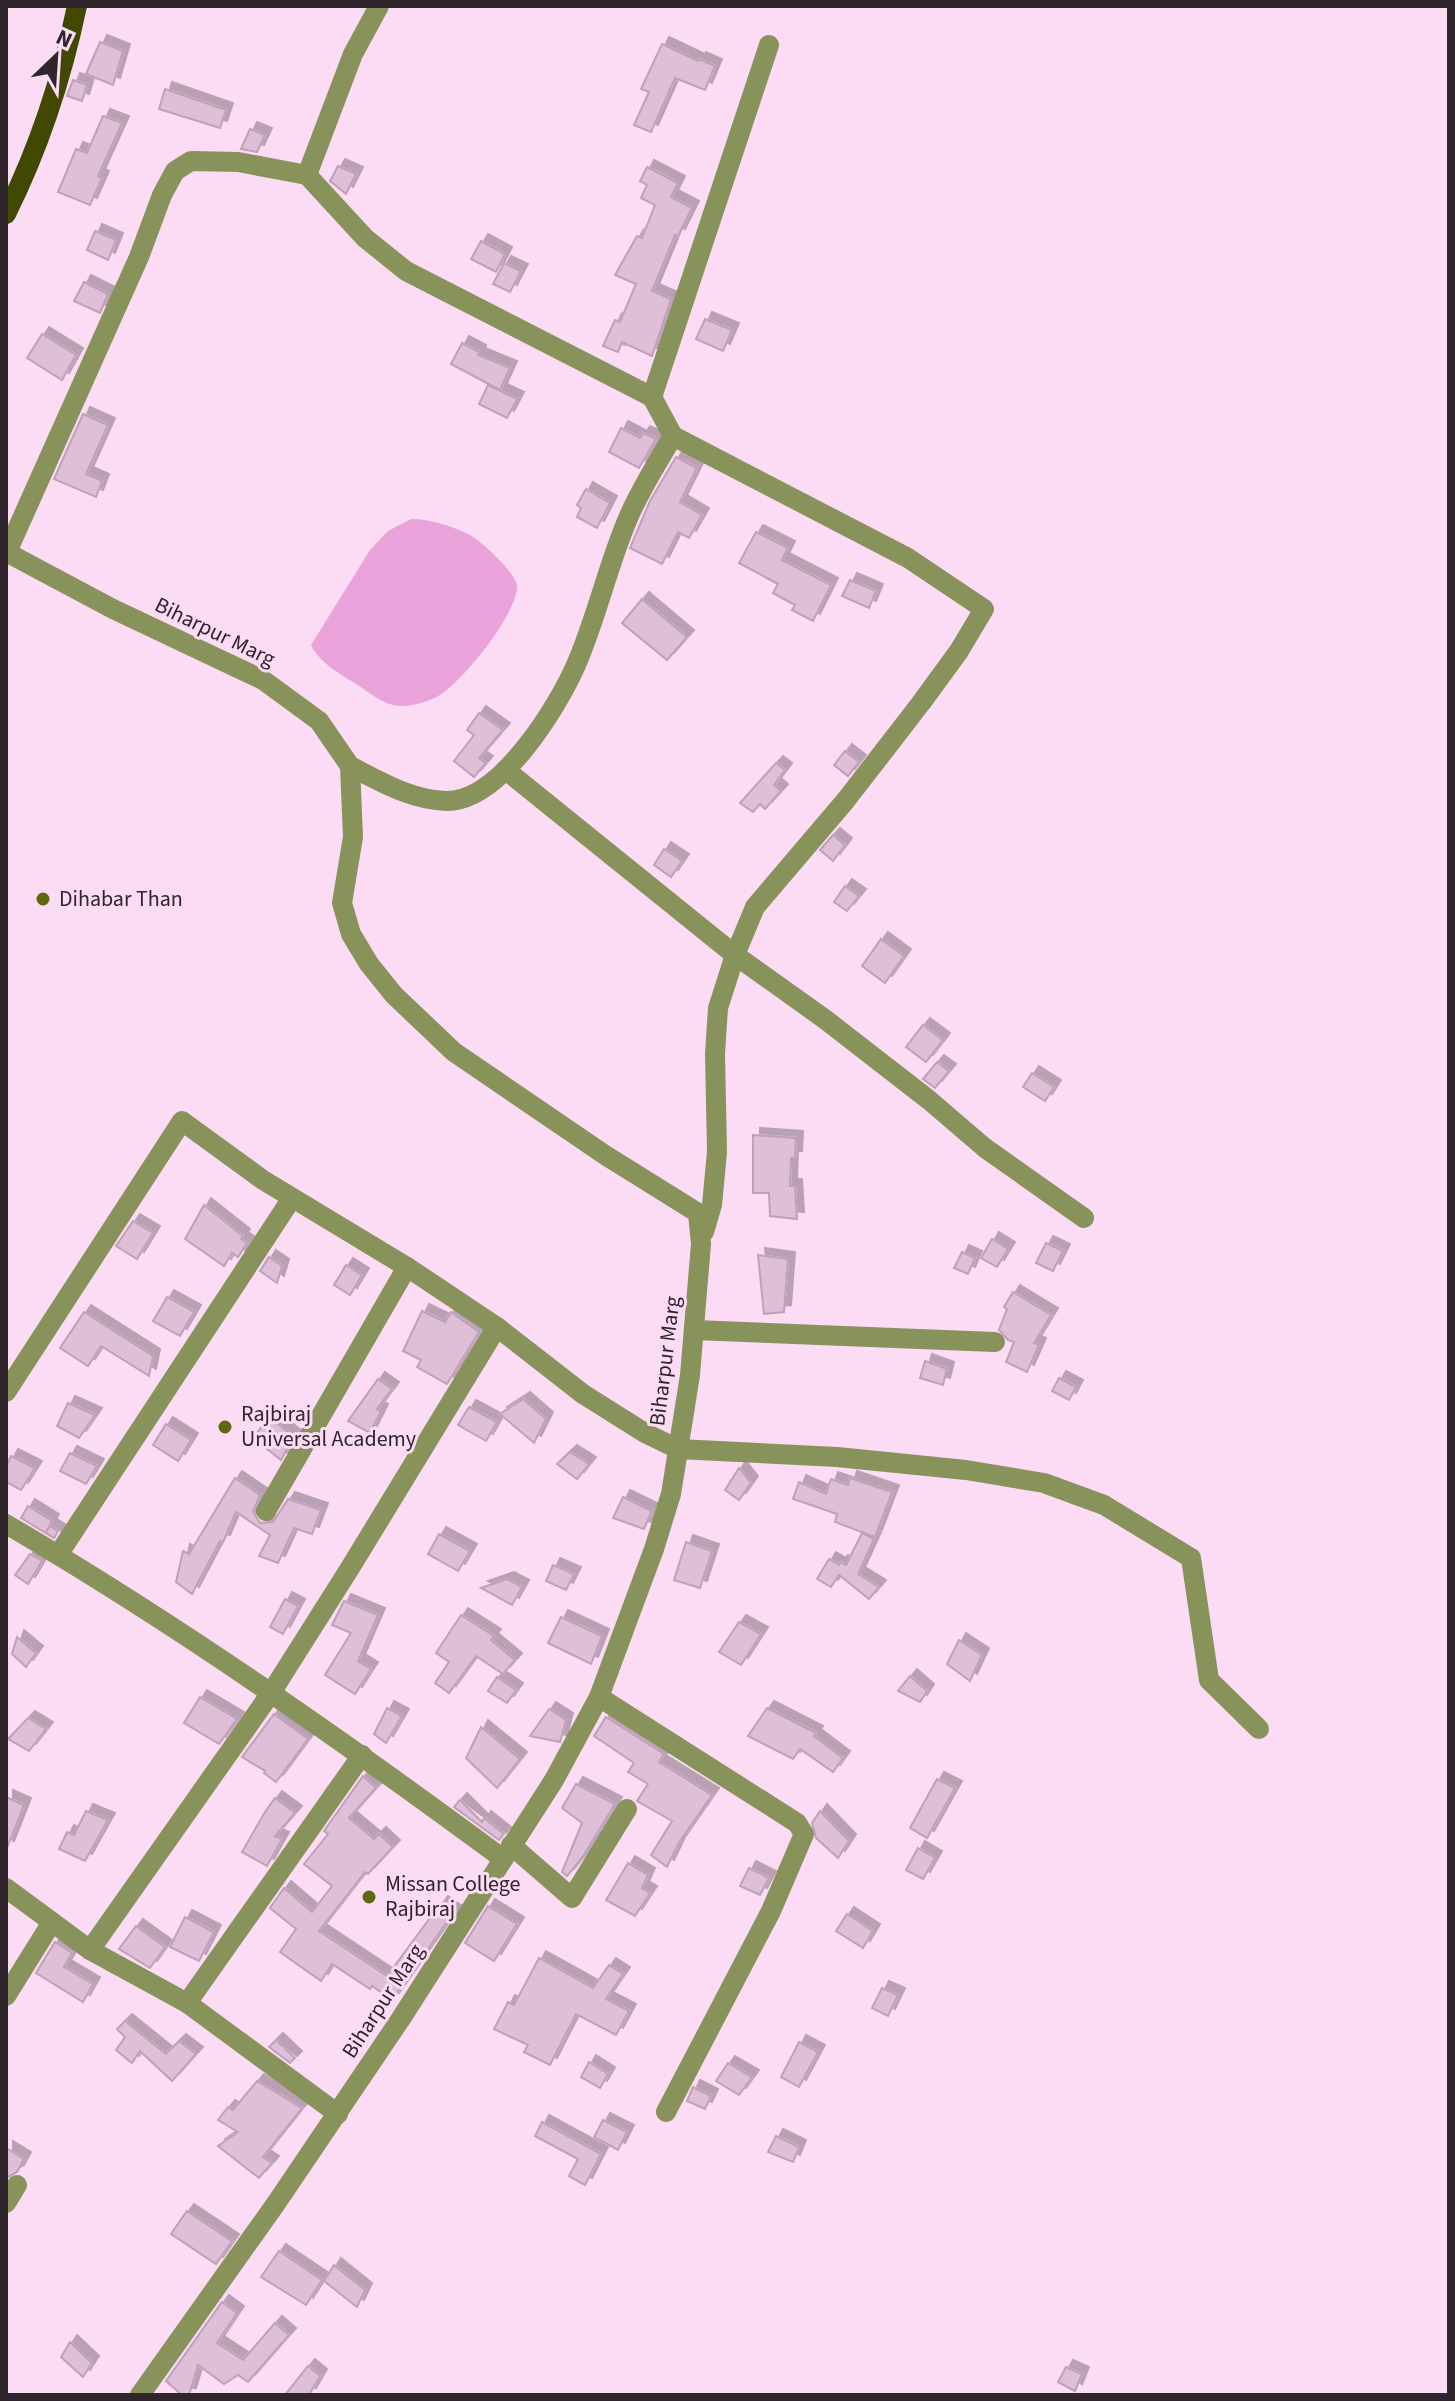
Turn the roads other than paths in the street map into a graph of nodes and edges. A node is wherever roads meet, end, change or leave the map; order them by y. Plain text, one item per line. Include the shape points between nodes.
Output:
1 (77, 6) edge
2 (379, 6) edge
3 (769, 45) dead end
4 (307, 175) junction
5 (6, 214) edge
6 (652, 397) junction
7 (673, 436) junction
8 (6, 552) edge
9 (350, 766) junction
10 (507, 771) junction
11 (735, 955) junction
12 (292, 1198) junction
13 (1084, 1218) dead end
14 (701, 1244) junction
15 (407, 1267) junction
16 (497, 1327) junction
17 (694, 1330) junction
18 (995, 1342) dead end
19 (6, 1392) edge
20 (678, 1449) junction
21 (266, 1511) dead end
22 (6, 1524) edge
23 (58, 1555) junction
24 (271, 1693) junction
25 (599, 1697) junction
26 (1259, 1729) dead end
27 (362, 1755) junction
28 (627, 1809) dead end
29 (507, 1852) junction
30 (6, 1888) edge
31 (52, 1922) junction
32 (90, 1950) junction
33 (6, 1996) edge
34 (187, 2003) junction
35 (666, 2112) dead end
36 (338, 2114) junction
37 (140, 2395) edge

1 - 5 main road via 66,56
2 - 4 street via 353,54
3 - 6 street
4 - 6 street via 365,238 406,271
4 - 8 street via 238,162 191,161 175,171
6 - 7 street
7 - 10 street via 629,515 576,666
7 - 11 street via 908,558 984,609 921,703 755,907
8 - 9 street, Biharpur Marg via 263,680 319,721
9 - 10 street via 405,794 449,801 480,791
9 - 14 street, Biharpur Marg via 353,837 342,903 351,934 369,964 454,1052 698,1213
10 - 11 street
11 - 13 street
11 - 14 street via 718,1008 717,1152 712,1205
12 - 15 street
12 - 19 street via 182,1121
12 - 23 street
14 - 17 street, Biharpur Marg
15 - 16 street
15 - 21 street
16 - 20 street via 583,1394
16 - 24 street
17 - 18 street
17 - 20 street, Biharpur Marg
20 - 25 street, Biharpur Marg via 654,1549
20 - 26 street via 966,1470 1044,1483 1104,1505 1191,1558 1209,1680
22 - 23 street
23 - 24 street
24 - 27 street
24 - 32 street
25 - 29 street, Biharpur Marg
25 - 35 street via 797,1823 804,1834 771,1911
27 - 29 street
27 - 34 street
28 - 29 street via 572,1898
29 - 36 street, Biharpur Marg
30 - 31 street
31 - 32 street
31 - 33 street
32 - 34 street
34 - 36 street
36 - 37 street, Biharpur Marg

